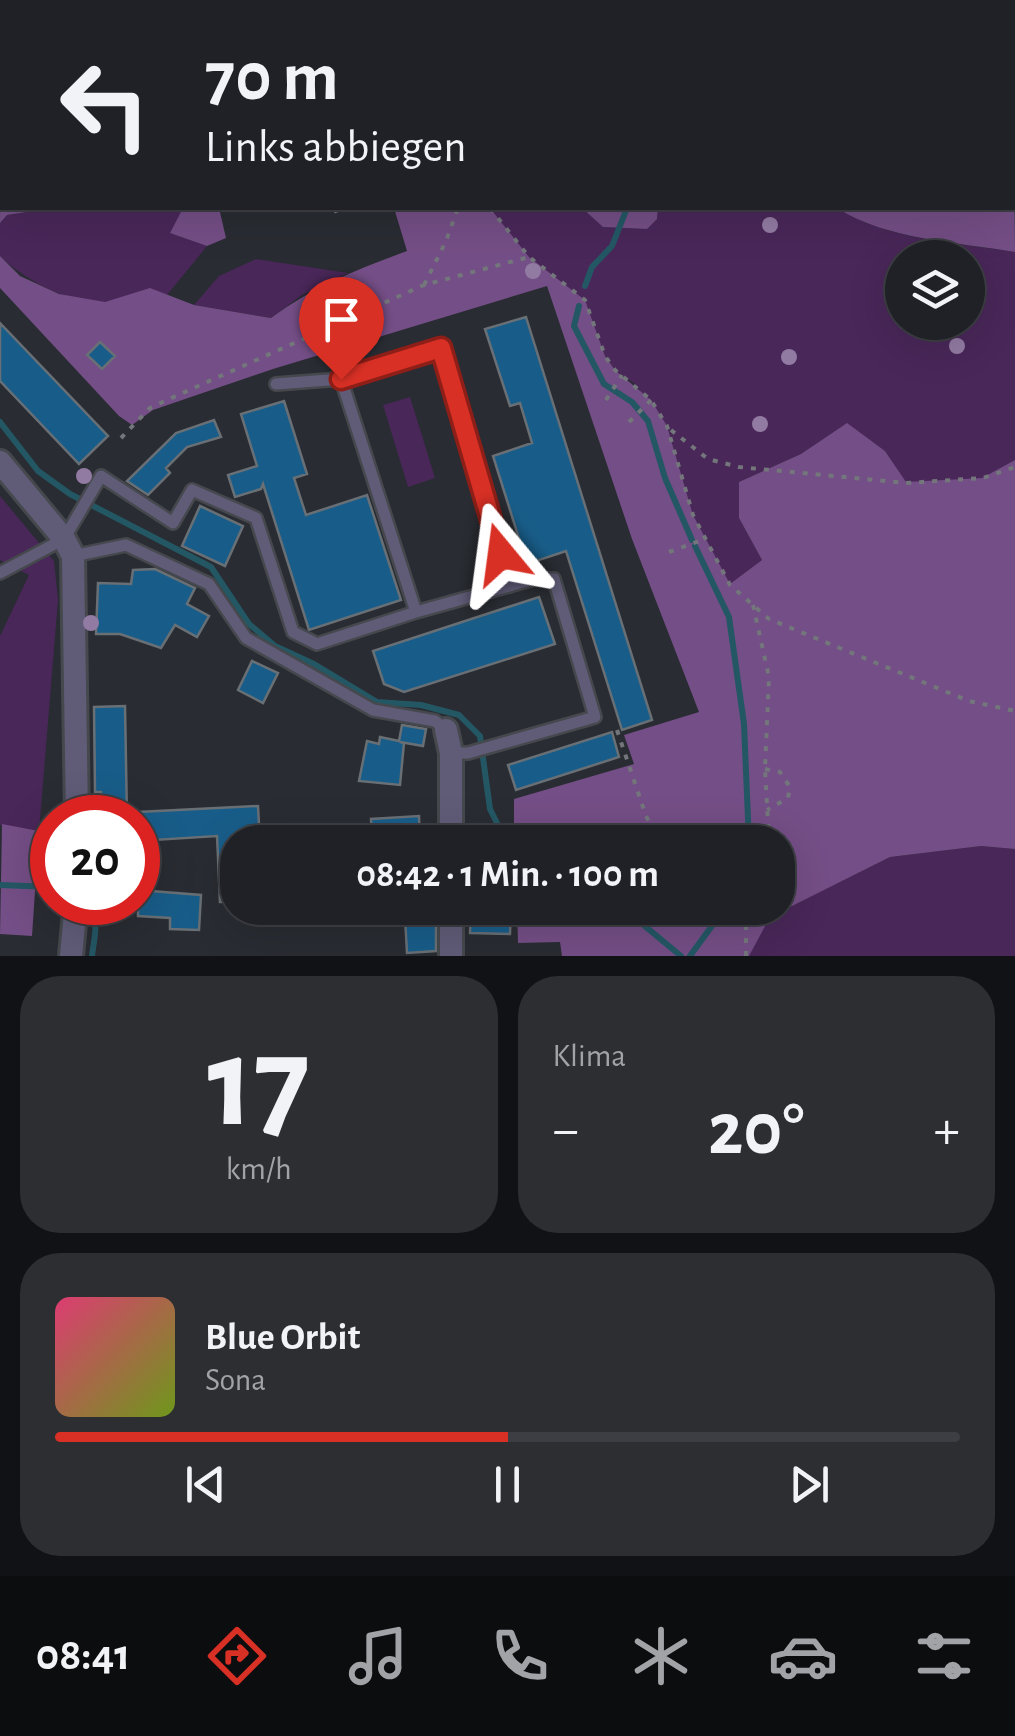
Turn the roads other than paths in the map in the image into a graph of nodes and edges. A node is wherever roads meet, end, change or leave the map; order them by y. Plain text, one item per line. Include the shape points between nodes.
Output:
1 (341, 379) junction
2 (276, 384) dead end
3 (0, 462) edge
4 (69, 547) junction
5 (0, 573) edge
6 (510, 586) junction
7 (416, 612) junction
8 (455, 745) junction
9 (76, 795) edge
10 (452, 825) edge
11 (75, 925) edge
12 (452, 925) edge
13 (71, 956) edge
14 (452, 956) edge

1 - 2 lane
1 - 6 lane via 441,348
1 - 7 lane
3 - 4 street
4 - 5 lane
4 - 7 lane via 101,476 173,523 192,490 256,518 294,632 317,644
4 - 8 lane via 126,546 210,584 246,638 373,710 434,721
4 - 9 street
6 - 7 lane
6 - 8 lane via 554,579 595,717 495,744
8 - 10 street
11 - 13 street
12 - 14 street

